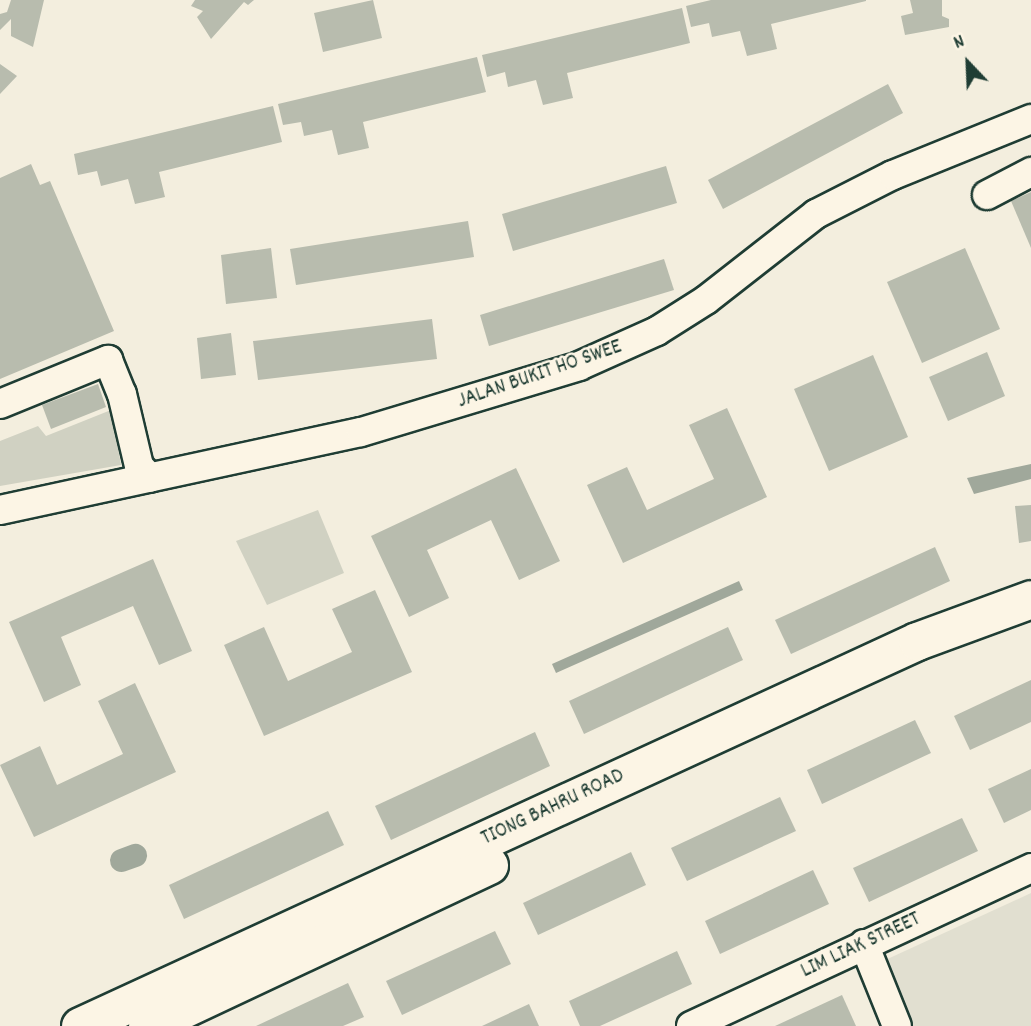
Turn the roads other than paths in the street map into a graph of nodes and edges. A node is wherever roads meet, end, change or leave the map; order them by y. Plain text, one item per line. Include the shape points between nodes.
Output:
1 (1031, 119) edge
2 (1031, 172) edge
3 (987, 195) dead end
4 (0, 404) edge
5 (150, 478) junction
6 (0, 510) edge
7 (1031, 598) edge
8 (1031, 617) edge
9 (1031, 868) edge
10 (864, 944) junction
11 (183, 1005) edge
12 (80, 1026) edge
13 (147, 1026) edge
14 (691, 1026) edge
15 (897, 1026) edge

1 - 5 street, JALAN BUKIT HO SWEE via 892,175 816,215 705,300 620,350 511,390 361,432
2 - 3 street
4 - 5 street via 108,360 122,394 139,466
5 - 6 street, JALAN BUKIT HO SWEE
7 - 11 main road, TIONG BAHRU ROAD via 917,641
8 - 11 main road, TIONG BAHRU ROAD via 802,717
9 - 10 street, LIM LIAK STREET
10 - 14 street, LIM LIAK STREET
10 - 15 street
11 - 12 main road, TIONG BAHRU ROAD
11 - 13 main road, TIONG BAHRU ROAD

